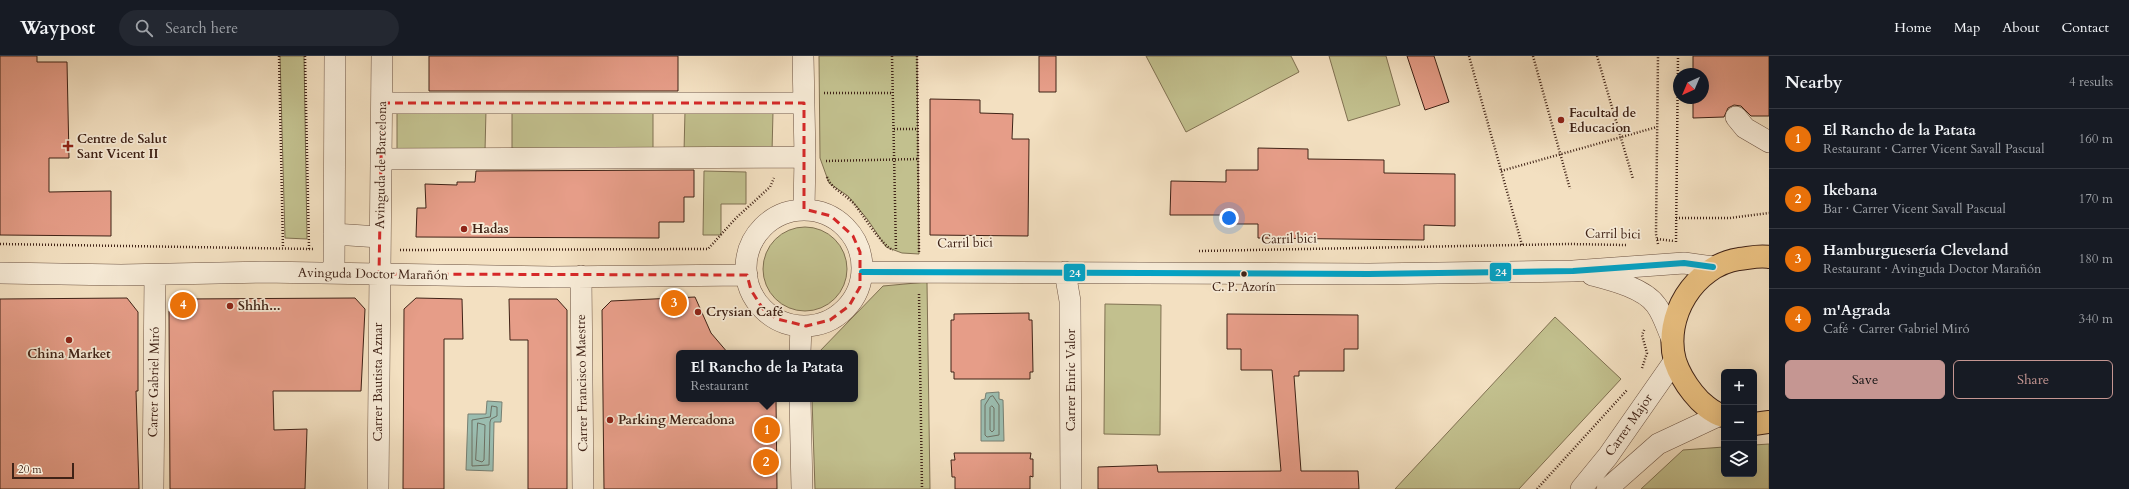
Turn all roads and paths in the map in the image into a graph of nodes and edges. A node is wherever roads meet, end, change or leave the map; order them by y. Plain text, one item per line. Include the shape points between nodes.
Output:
1 (279, 56) edge
2 (305, 56) edge
3 (335, 56) edge
4 (382, 56) edge
5 (803, 56) edge
6 (892, 56) edge
7 (917, 56) edge
8 (1469, 56) edge
9 (1533, 56) edge
10 (1597, 56) edge
11 (1658, 56) edge
12 (822, 93) dead end
13 (892, 93) junction
14 (382, 103) junction
15 (804, 103) junction
16 (1736, 117) dead end
17 (1657, 127) junction
18 (894, 129) junction
19 (918, 129) junction
20 (1621, 137) junction
21 (1769, 142) edge
22 (1560, 154) junction
23 (783, 157) junction
24 (382, 159) junction
25 (814, 159) junction
26 (918, 159) junction
27 (894, 160) junction
28 (1501, 171) junction
29 (1633, 179) dead end
30 (1570, 189) dead end
31 (804, 209) junction
32 (1769, 213) edge
33 (1676, 218) dead end
34 (1657, 239) junction
35 (334, 241) junction
36 (1682, 242) dead end
37 (379, 243) junction
38 (0, 244) edge
39 (1628, 244) dead end
40 (1522, 245) junction
41 (1650, 245) dead end
42 (283, 248) junction
43 (309, 249) junction
44 (1198, 250) dead end
45 (896, 251) junction
46 (1661, 252) junction
47 (902, 253) dead end
48 (913, 254) dead end
49 (927, 254) dead end
50 (1767, 255) edge
51 (919, 264) junction
52 (1713, 267) junction
53 (1574, 271) junction
54 (862, 272) junction
55 (1065, 272) junction
56 (0, 273) edge
57 (334, 273) junction
58 (379, 274) junction
59 (155, 275) junction
60 (746, 275) junction
61 (581, 276) junction
62 (801, 326) junction
63 (1672, 339) junction
64 (800, 350) edge
65 (1675, 360) junction
66 (800, 402) edge
67 (1721, 415) edge
68 (1721, 416) edge
69 (1769, 422) edge
70 (1757, 424) edge
71 (153, 489) edge
72 (378, 489) edge
73 (583, 489) edge
74 (802, 489) edge
75 (922, 489) edge
76 (1071, 489) edge
77 (1581, 489) edge
78 (1607, 489) edge

1 - 42 path
2 - 43 path
3 - 35 street
4 - 14 street, Avinguda de Barcelona
5 - 15 street
6 - 13 path
7 - 19 path
8 - 28 path
9 - 22 path
10 - 20 path
11 - 17 path
12 - 13 path
13 - 18 path
14 - 15 street
14 - 24 street, Avinguda de Barcelona
15 - 25 street
16 - 21 street via 1745,128
17 - 20 path
17 - 34 path
18 - 19 path
18 - 27 path
19 - 26 path
20 - 22 path
20 - 29 path
22 - 28 path
22 - 30 path
23 - 24 street
23 - 25 street
23 - 37 path via 770,187 736,218 708,249
24 - 37 street, Avinguda de Barcelona
25 - 27 path
25 - 31 street
25 - 45 path via 820,158 829,183 848,196 886,248
26 - 27 path
26 - 51 path
27 - 45 path
28 - 40 path
31 - 54 street via 831,216 853,236 860,252
31 - 60 street via 785,213 765,224 752,242 747,256
32 - 33 path via 1730,218
34 - 36 path
34 - 46 path
35 - 37 street
35 - 43 path
35 - 57 street
37 - 58 street, Avinguda de Barcelona
38 - 42 path
39 - 40 path, Carril bici
40 - 44 path, Carril bici
41 - 46 path, Carril bici
42 - 43 path
45 - 47 path
46 - 52 street via 1684,263
46 - 53 street
48 - 51 path, Carril bici
49 - 51 path, Carril bici
50 - 52 main road via 1726,261
51 - 54 street
51 - 55 street
51 - 75 path
52 - 63 main road via 1695,282 1678,309
53 - 55 street via 1369,274
53 - 63 street via 1614,280 1646,296 1656,305
54 - 62 street via 860,287 849,306 830,320
55 - 76 street, Carrer Enric Valor via 1070,301
56 - 59 street, Avinguda Doctor Marañón
57 - 58 street, Avinguda Doctor Marañón
57 - 59 street, Avinguda Doctor Marañón
58 - 61 street, Avinguda Doctor Marañón
58 - 72 street, Carrer Bautista Aznar
59 - 71 street, Carrer Gabriel Miró
60 - 61 street, Avinguda Doctor Marañón
60 - 62 street via 751,290 763,309 777,319
61 - 73 street, Carrer Francisco Maestre
62 - 64 street
63 - 65 main road
65 - 67 main road via 1683,380 1699,401
65 - 77 street, Carrer Major via 1608,456
66 - 74 street
68 - 78 street, Carrer Major via 1658,444
69 - 70 main road

